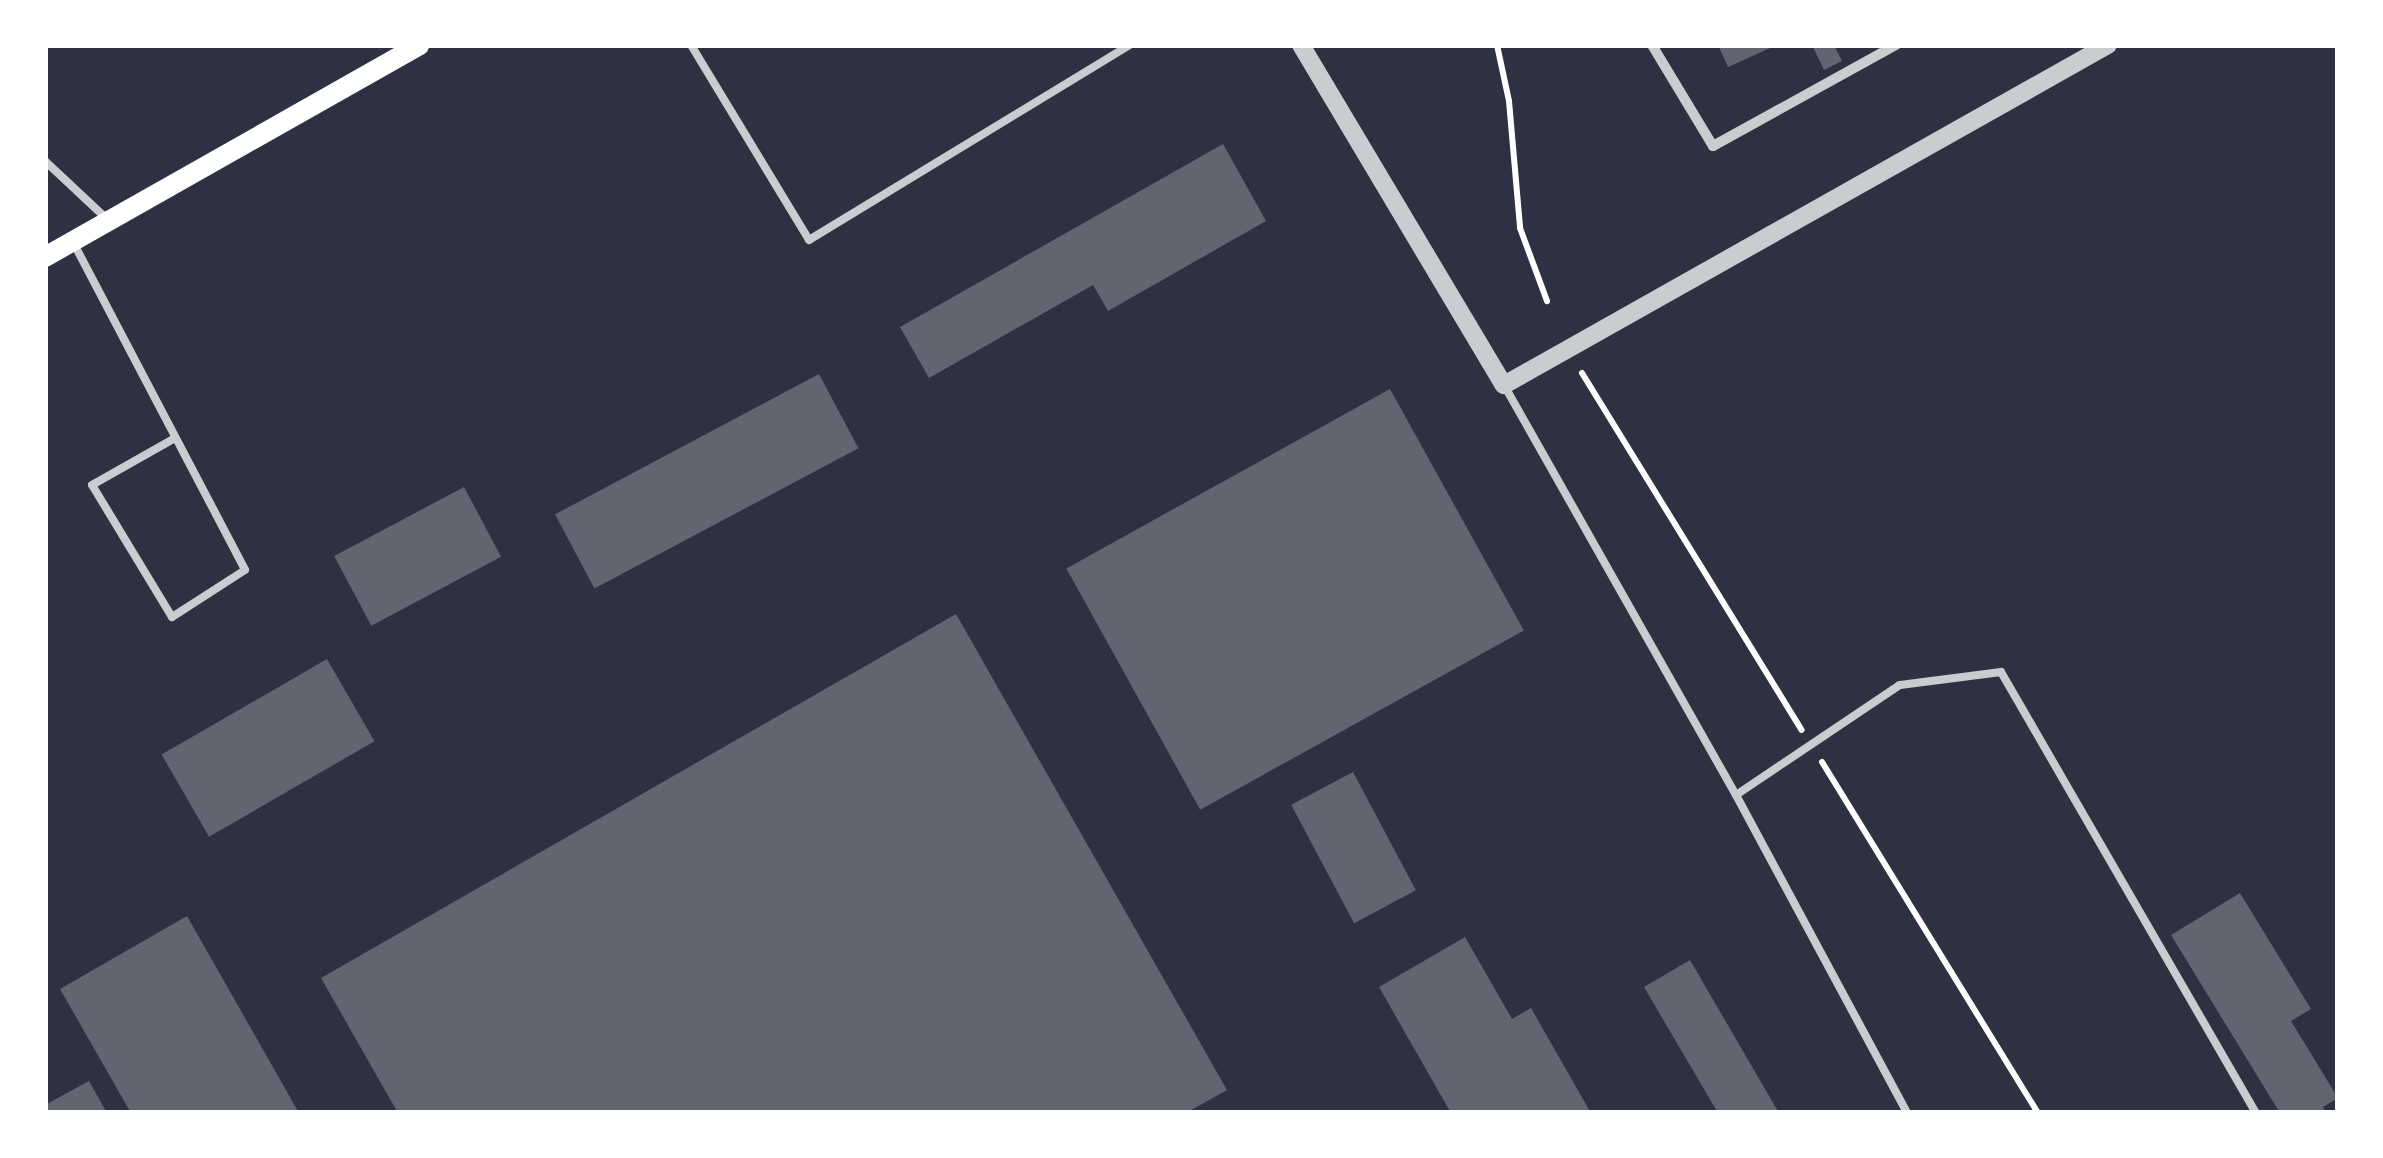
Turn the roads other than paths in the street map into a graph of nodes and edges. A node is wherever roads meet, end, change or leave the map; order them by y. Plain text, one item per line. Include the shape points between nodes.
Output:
1 (420, 45) edge
2 (690, 45) edge
3 (1130, 45) edge
4 (1301, 45) edge
5 (1652, 45) edge
6 (1896, 45) edge
7 (2108, 45) edge
8 (45, 161) edge
9 (110, 221) junction
10 (72, 242) junction
11 (45, 257) edge
12 (1504, 385) junction
13 (176, 438) junction
14 (1736, 795) junction
15 (1907, 1113) edge
16 (2256, 1113) edge

1 - 9 main road
2 - 3 lane via 809,240
4 - 12 street
5 - 6 street via 1713,146
7 - 12 street
8 - 9 lane
9 - 10 main road
10 - 11 main road
10 - 13 lane
12 - 14 lane
13 - 13 lane via 245,570 172,617 92,485
14 - 15 lane
14 - 16 lane via 1900,686 2001,672

